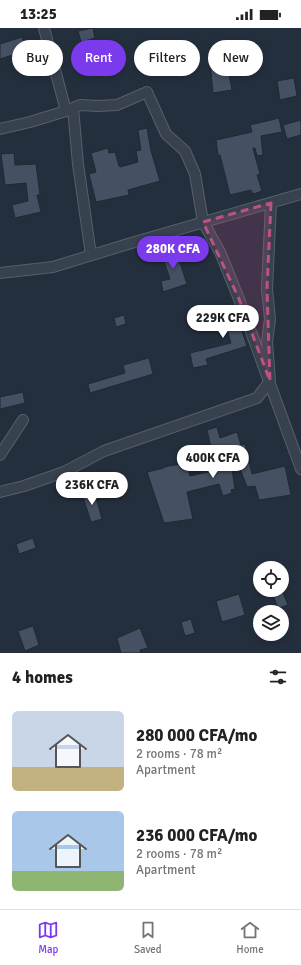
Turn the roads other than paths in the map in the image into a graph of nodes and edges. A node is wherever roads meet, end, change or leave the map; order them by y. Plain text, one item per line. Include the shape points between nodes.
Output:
1 (44, 28) edge
2 (69, 110) junction
3 (0, 129) edge
4 (301, 194) edge
5 (271, 203) junction
6 (203, 222) junction
7 (91, 255) junction
8 (0, 273) edge
9 (270, 381) junction
10 (23, 420) dead end
11 (0, 455) edge
12 (301, 468) edge
13 (0, 492) edge

1 - 2 street
2 - 3 street
2 - 6 street via 80,105 117,105 146,92 166,134 185,151 195,174
2 - 7 street
4 - 5 street
5 - 6 street
5 - 9 street via 267,288
6 - 7 street
6 - 9 street via 220,252
7 - 8 street via 53,268
9 - 12 street
9 - 13 street via 257,398 104,451 64,472
10 - 11 street

